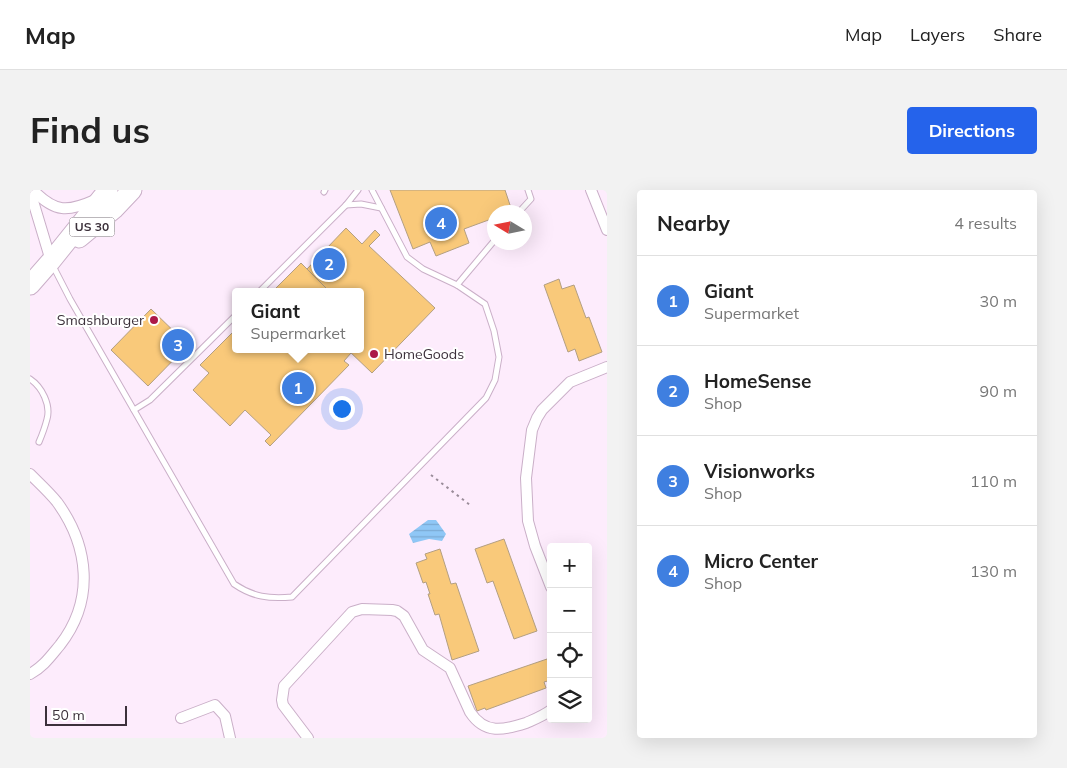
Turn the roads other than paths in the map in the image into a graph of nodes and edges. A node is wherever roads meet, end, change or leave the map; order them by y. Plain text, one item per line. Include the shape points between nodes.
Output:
1 (132, 190) edge
2 (358, 190) edge
3 (372, 190) edge
4 (528, 190) edge
5 (32, 191) edge
6 (595, 191) edge
7 (104, 194) edge
8 (346, 205) junction
9 (525, 205) edge
10 (381, 208) junction
11 (607, 230) edge
12 (487, 249) edge
13 (51, 261) junction
14 (30, 285) edge
15 (456, 285) junction
16 (263, 288) edge
17 (232, 319) edge
18 (607, 367) edge
19 (30, 379) edge
20 (134, 410) junction
21 (39, 442) dead end
22 (30, 474) edge
23 (547, 577) edge
24 (30, 674) edge
25 (547, 713) edge
26 (181, 718) dead end
27 (230, 738) edge
28 (308, 738) edge

1 - 13 highway, US 30
2 - 8 lane
3 - 10 lane
4 - 9 lane via 531,199
5 - 7 street via 57,208 80,207
5 - 13 street
6 - 11 street
7 - 13 highway, US 30
8 - 10 lane
8 - 16 lane
10 - 15 lane via 407,257
12 - 15 lane
13 - 14 highway, US 30
13 - 20 lane
15 - 20 lane via 485,304 494,331 499,357 495,380 486,398 292,597 273,598 247,593 234,584
17 - 20 lane via 150,400
18 - 23 street via 570,382 542,410 532,430 526,478 528,521
19 - 21 lane via 46,399 48,417
22 - 24 street via 56,502 76,535 84,573 80,607 67,636 41,668
25 - 28 street via 508,729 482,725 470,712 450,668 423,650 404,616 392,610 362,609 352,612 284,686 283,706
26 - 27 street via 215,705 225,716

